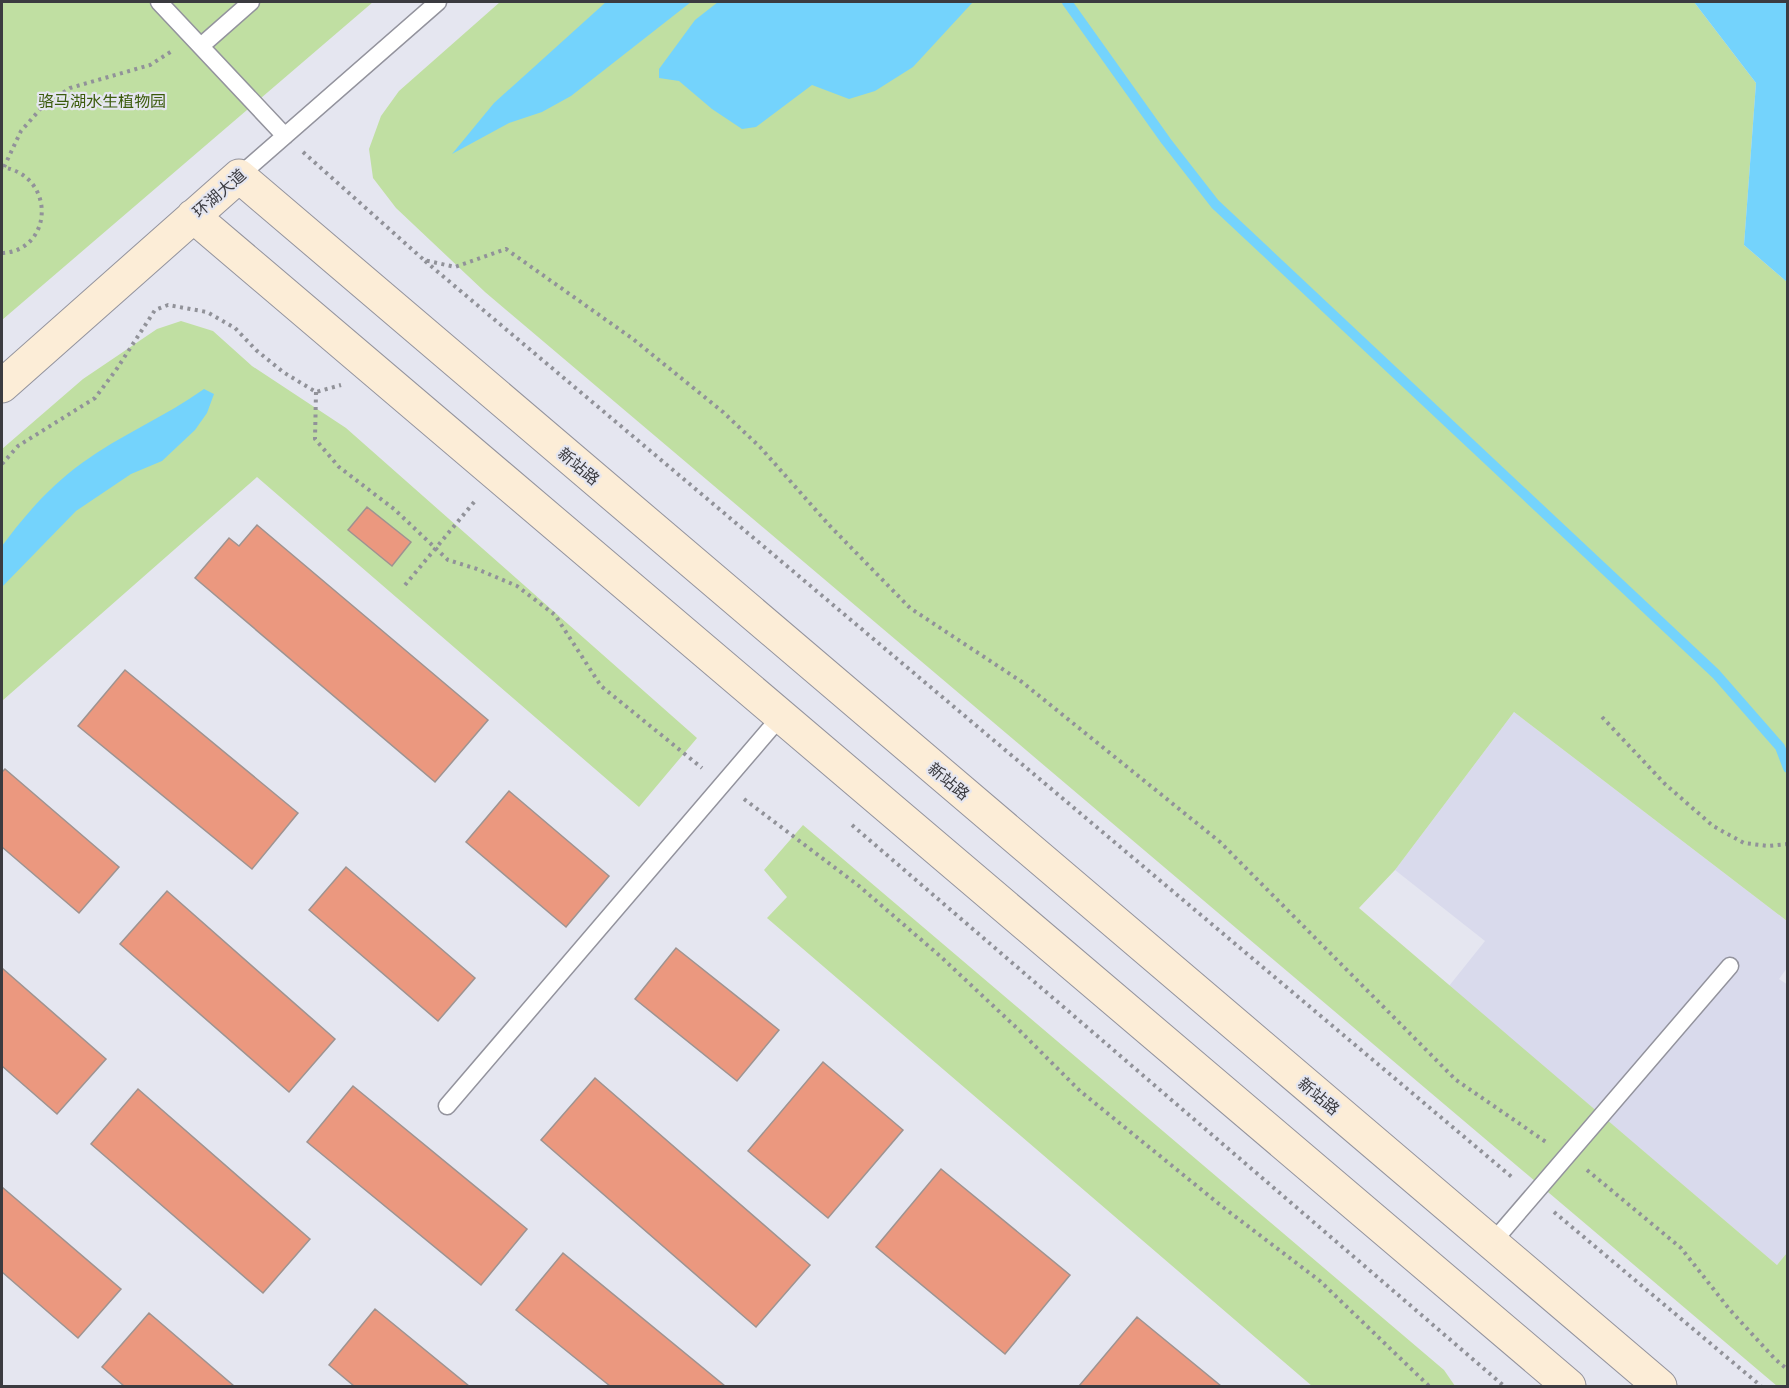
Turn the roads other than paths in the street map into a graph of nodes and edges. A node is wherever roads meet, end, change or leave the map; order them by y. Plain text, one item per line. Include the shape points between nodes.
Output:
1 (159, 2) edge
2 (251, 2) edge
3 (438, 2) edge
4 (197, 42) junction
5 (285, 136) junction
6 (239, 176) junction
7 (193, 216) junction
8 (2, 386) edge
9 (780, 716) junction
10 (1730, 966) dead end
11 (447, 1106) dead end
12 (1492, 1243) junction
13 (1569, 1386) edge
14 (1660, 1386) edge

1 - 4 lane
2 - 4 lane
3 - 5 lane, 环湖大道
4 - 5 lane
5 - 6 lane, 环湖大道
6 - 7 street, 环湖大道
6 - 12 street, 新站路
7 - 8 street, 环湖大道
7 - 9 street
9 - 11 lane
9 - 13 street
10 - 12 lane
12 - 14 street, 新站路

